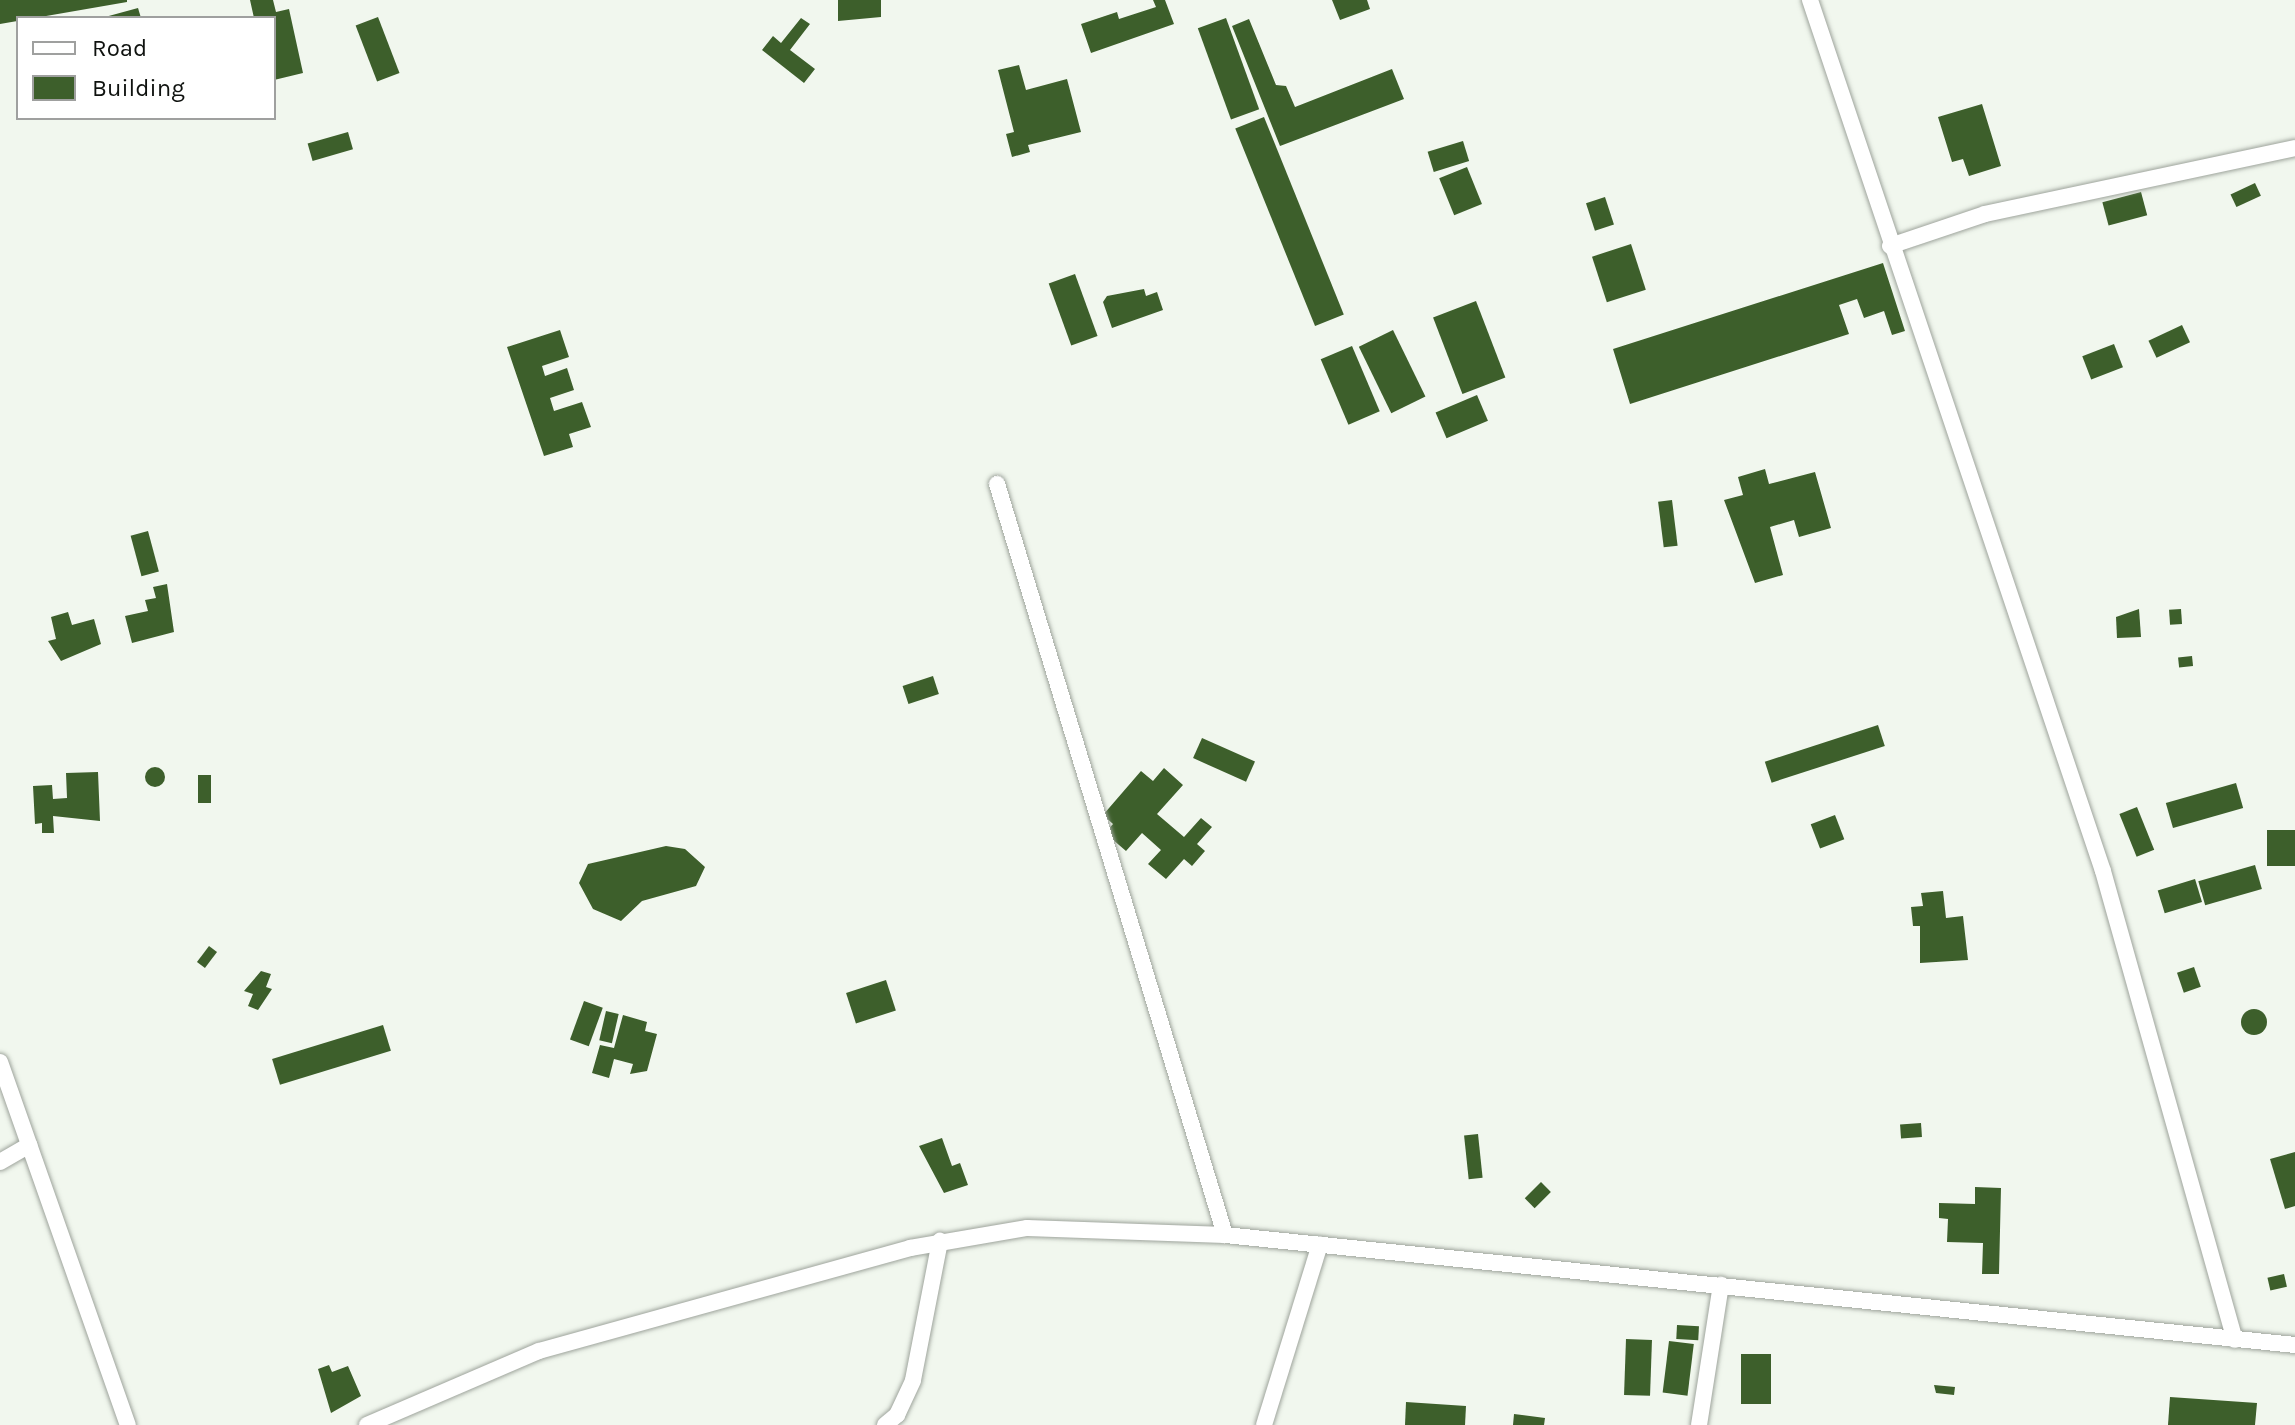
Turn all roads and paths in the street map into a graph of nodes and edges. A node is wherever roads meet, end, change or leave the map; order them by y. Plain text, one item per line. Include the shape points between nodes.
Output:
1 (1810, 0) edge
2 (2295, 148) edge
3 (1890, 246) junction
4 (997, 484) dead end
5 (0, 1062) edge
6 (29, 1145) junction
7 (0, 1162) edge
8 (1225, 1235) junction
9 (940, 1241) junction
10 (1320, 1244) junction
11 (1721, 1285) junction
12 (2235, 1340) junction
13 (2295, 1345) edge
14 (128, 1425) edge
15 (367, 1425) edge
16 (885, 1425) edge
17 (1264, 1425) edge
18 (1699, 1425) edge

1 - 3 street
2 - 3 street via 1985,214
3 - 12 street via 2103,871
4 - 8 street
5 - 6 street
6 - 7 street
6 - 14 street
8 - 9 street via 1083,1226
8 - 10 street
9 - 15 street via 539,1351
9 - 16 street via 913,1380 897,1415
10 - 11 street
10 - 17 street
11 - 12 street
11 - 18 street
12 - 13 street

